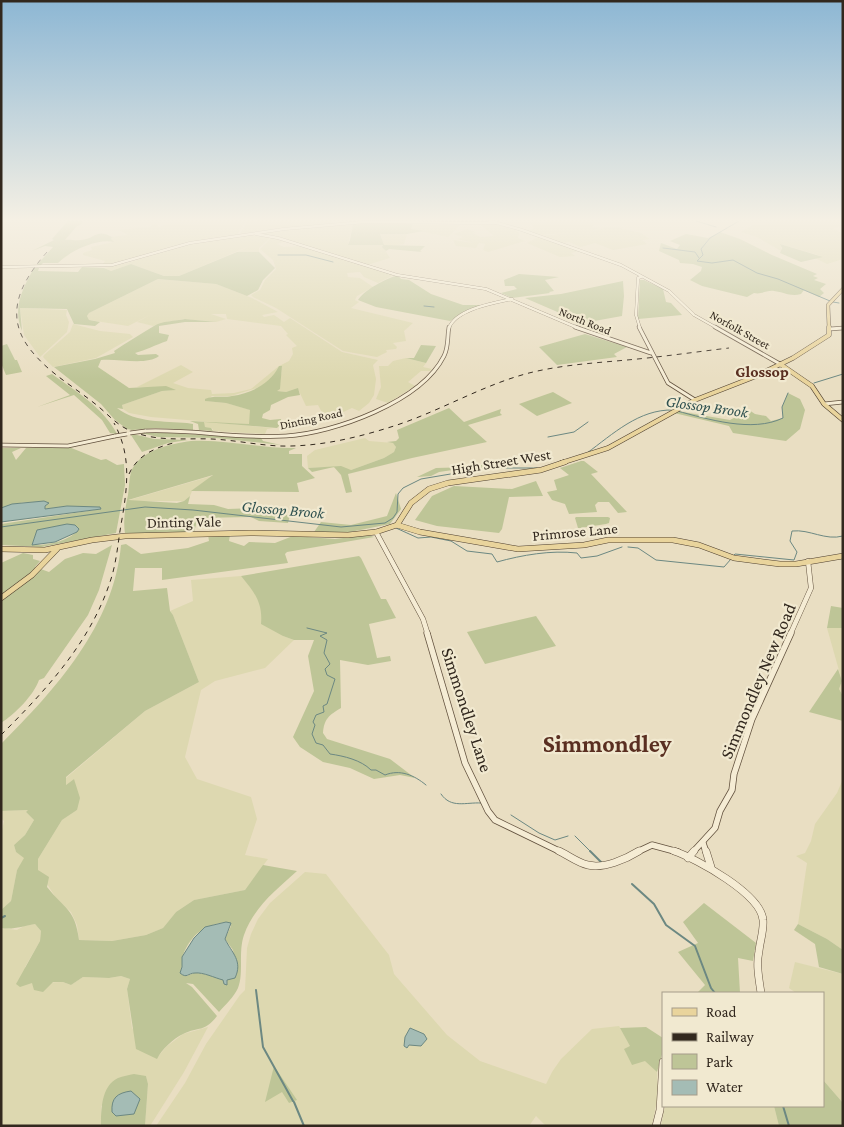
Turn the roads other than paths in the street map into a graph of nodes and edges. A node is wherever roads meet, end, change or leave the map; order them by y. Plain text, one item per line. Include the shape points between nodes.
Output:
1 (392, 274) edge
2 (632, 274) edge
3 (640, 278) junction
4 (843, 289) edge
5 (512, 299) junction
6 (843, 328) edge
7 (830, 329) junction
8 (652, 354) junction
9 (780, 364) junction
10 (695, 400) junction
11 (843, 402) edge
12 (824, 404) junction
13 (843, 420) edge
14 (1, 446) edge
15 (397, 525) junction
16 (376, 532) junction
17 (57, 548) junction
18 (1, 549) edge
19 (843, 556) edge
20 (808, 561) junction
21 (1, 598) edge
22 (703, 842) junction
23 (688, 858) junction
24 (710, 867) junction
25 (761, 992) edge
26 (662, 1066) edge
27 (662, 1099) edge
28 (662, 1099) edge
29 (656, 1126) edge

1 - 5 street, North Road via 486,289
2 - 3 street, Norfolk Street
3 - 8 street via 637,321
3 - 9 street, Norfolk Street via 668,291 694,316
4 - 7 main road via 830,302
5 - 8 street, North Road via 587,332
5 - 14 street, Dinting Road, bridge via 475,309 452,322 448,328 446,352 421,383 387,405 328,428 276,436 145,431 68,446
6 - 7 street
7 - 9 main road, High Street West via 823,340
8 - 10 street via 668,383
9 - 10 main road, High Street West
9 - 12 main road via 812,386
10 - 15 main road, High Street West via 608,448 568,463 532,472 434,487 413,500
11 - 12 street
12 - 13 main road
15 - 16 main road, Dinting Vale
15 - 20 main road, Primrose Lane via 518,549 584,545 608,540 673,540 755,561 780,564
16 - 17 main road, Dinting Vale via 122,536
16 - 23 street, Simmondley Lane via 423,619 465,763 495,820 588,865 600,866 650,845 662,846
17 - 18 main road, Dinting Vale
17 - 21 main road via 32,574
19 - 20 main road, Primrose Lane
20 - 22 street, Simmondley New Road via 811,588 752,719 732,790 715,828
22 - 23 street, Simmondley New Road
22 - 24 street
23 - 24 street, Simmondley Lane
24 - 25 street, Simmondley Lane via 755,902 763,916 758,956
26 - 27 street
28 - 29 street

